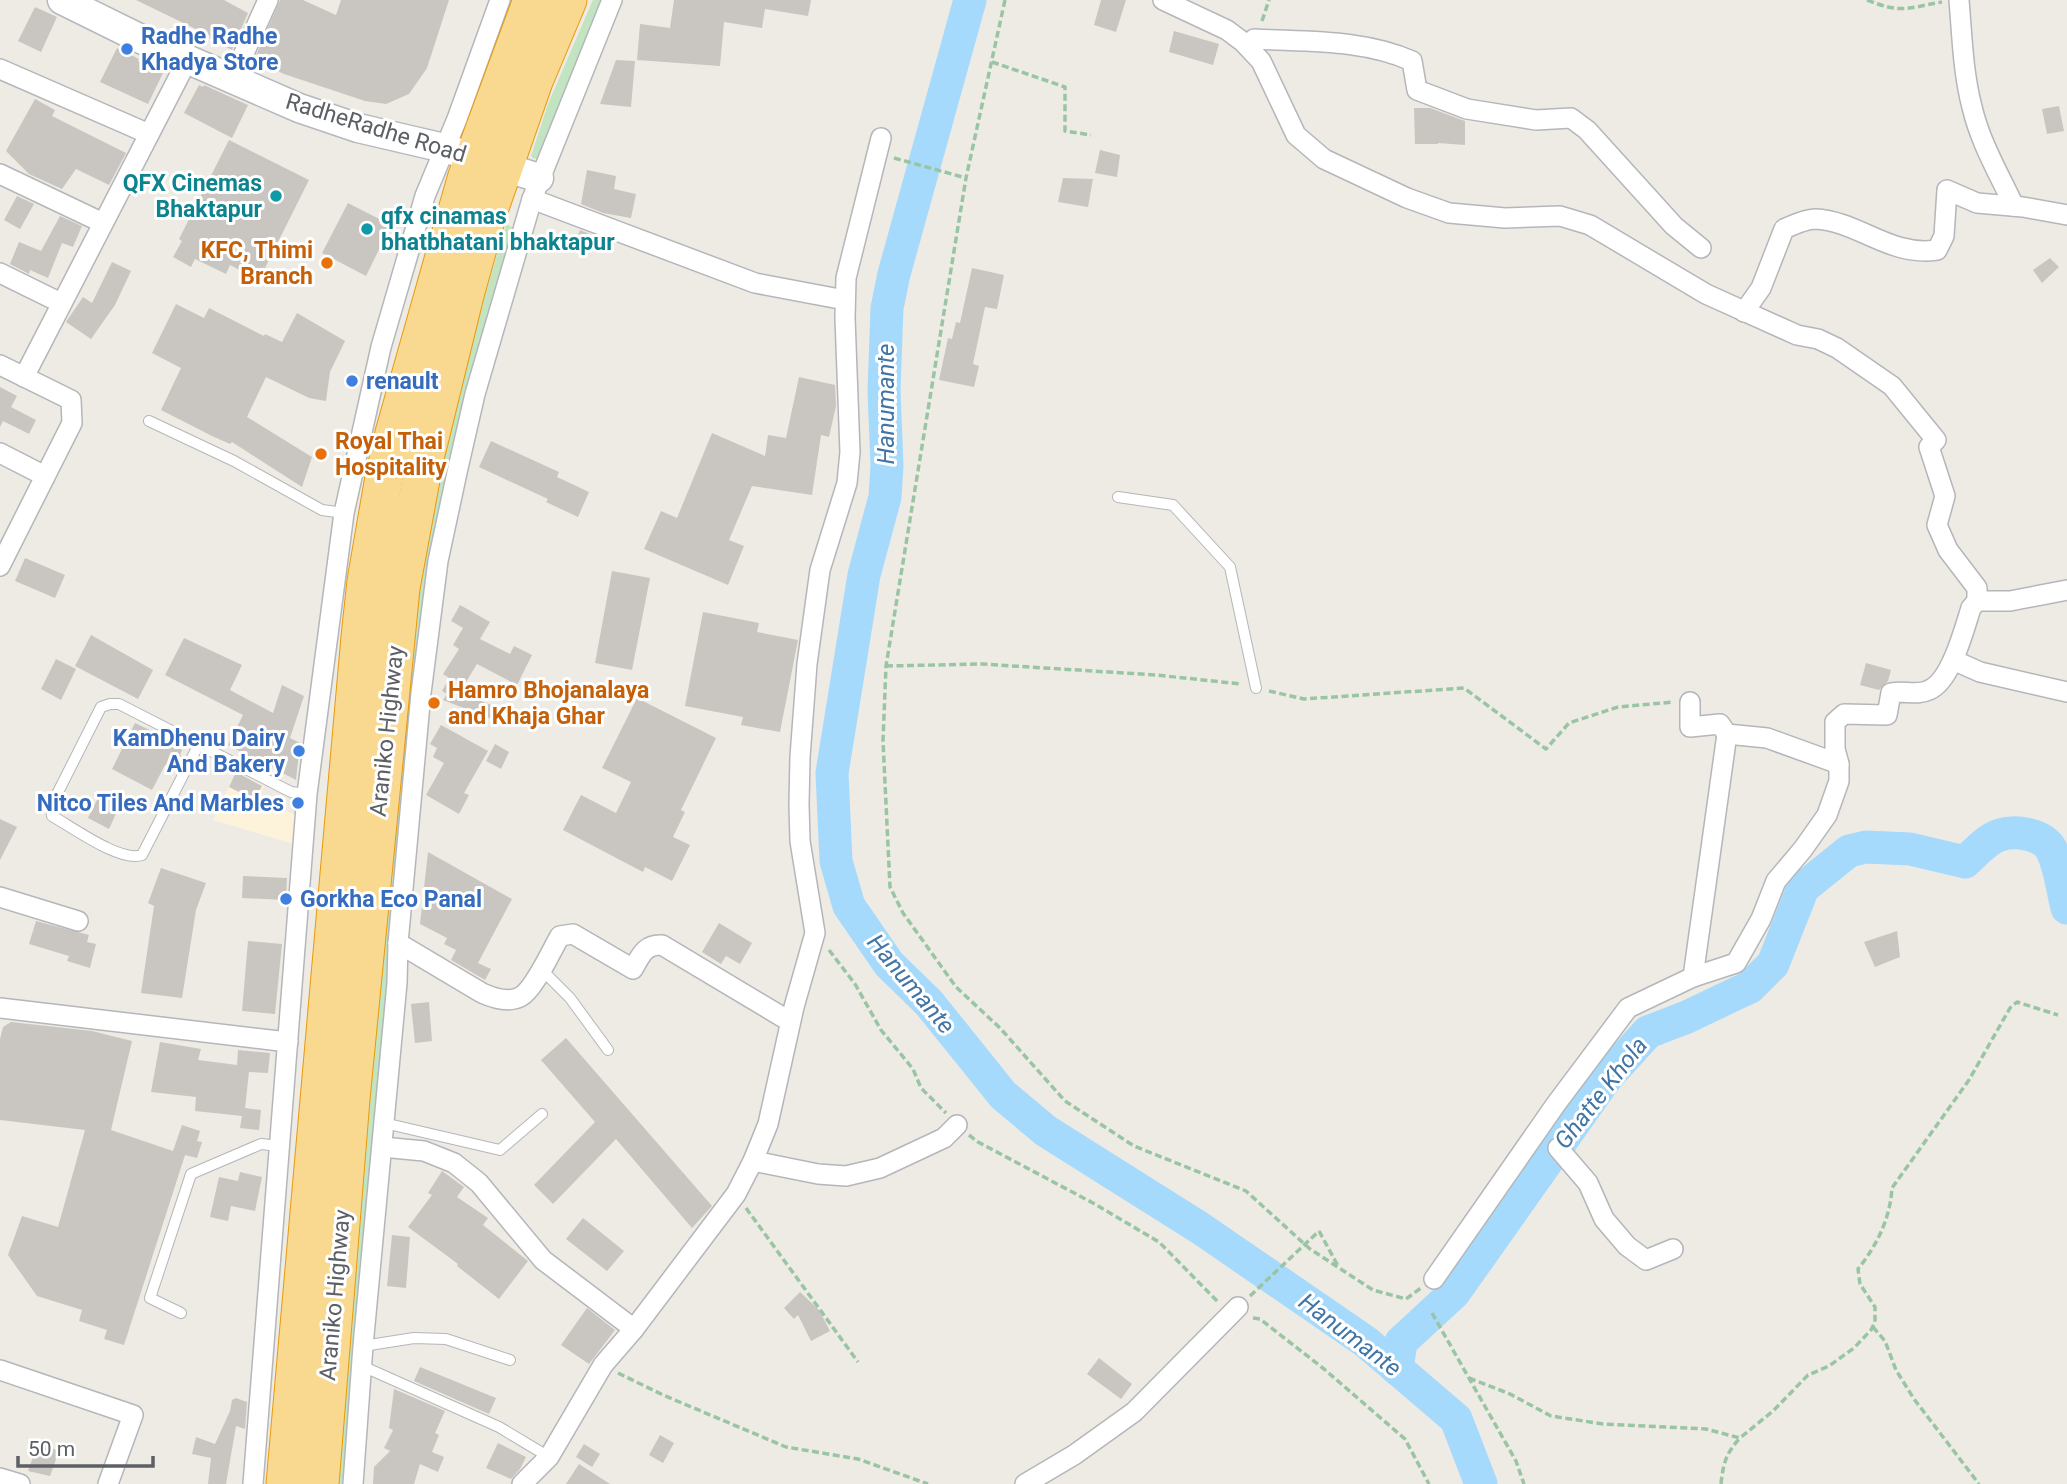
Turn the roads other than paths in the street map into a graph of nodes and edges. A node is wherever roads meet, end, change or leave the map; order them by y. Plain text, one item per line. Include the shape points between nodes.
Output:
1 (62, 0) edge
2 (268, 0) edge
3 (500, 0) edge
4 (532, 0) edge
5 (568, 0) edge
6 (612, 0) edge
7 (1163, 0) edge
8 (1951, 1) edge
9 (1254, 39) dead end
10 (188, 59) junction
11 (0, 68) edge
12 (232, 80) junction
13 (149, 134) junction
14 (881, 138) dead end
15 (474, 157) junction
16 (0, 174) edge
17 (536, 188) junction
18 (2014, 206) junction
19 (2067, 215) edge
20 (103, 223) junction
21 (1701, 248) dead end
22 (0, 273) edge
23 (845, 300) junction
24 (61, 303) junction
25 (1744, 312) junction
26 (0, 365) edge
27 (24, 376) junction
28 (149, 421) dead end
29 (0, 453) edge
30 (45, 476) junction
31 (1118, 497) dead end
32 (344, 513) junction
33 (5, 543) edge
34 (0, 566) edge
35 (2067, 590) edge
36 (1977, 601) junction
37 (1953, 660) junction
38 (1256, 688) road end
39 (2067, 692) edge
40 (1690, 702) road end
41 (1727, 734) junction
42 (199, 744) junction
43 (1839, 764) junction
44 (307, 794) junction
45 (0, 897) edge
46 (78, 921) dead end
47 (398, 943) junction
48 (541, 969) junction
49 (1693, 977) junction
50 (0, 1008) edge
51 (791, 1019) junction
52 (288, 1042) junction
53 (608, 1050) dead end
54 (542, 1114) dead end
55 (384, 1123) junction
56 (957, 1125) road end
57 (279, 1146) junction
58 (382, 1147) junction
59 (1559, 1148) dead end
60 (753, 1161) junction
61 (1673, 1249) dead end
62 (1434, 1279) road end
63 (1239, 1306) road end
64 (181, 1313) dead end
65 (634, 1329) junction
66 (362, 1356) junction
67 (510, 1360) dead end
68 (0, 1370) edge
69 (549, 1457) junction
70 (0, 1478) edge
71 (20, 1484) edge
72 (108, 1484) edge
73 (253, 1484) edge
74 (285, 1484) edge
75 (320, 1484) edge
76 (353, 1484) edge
77 (522, 1484) edge
78 (1025, 1484) edge

1 - 10 main road, RadheRadhe Road
2 - 12 street
3 - 15 street via 457,119
4 - 15 highway, Araniko Highway
5 - 15 highway, Araniko Highway via 534,81
6 - 17 street
7 - 25 street via 1243,42 1261,61 1296,135 1324,159 1449,213 1560,216 1590,225
8 - 18 street via 1971,107
9 - 21 street via 1388,50 1412,61 1417,90 1467,109 1536,120 1571,118 1674,226
10 - 12 main road, RadheRadhe Road
10 - 13 street
11 - 13 street
12 - 15 main road, RadheRadhe Road via 358,128
13 - 20 street
14 - 23 street via 850,261
15 - 17 main road, RadheRadhe Road
15 - 32 street via 425,196 381,347
15 - 74 highway, Araniko Highway via 394,433 366,581
15 - 75 highway, Araniko Highway via 465,295 425,458 401,588 351,1099
16 - 20 street
17 - 23 street via 755,283
17 - 47 street via 475,394 438,561
18 - 19 street
18 - 25 street via 1977,203 1947,190 1944,236 1937,250 1918,253 1824,220 1784,229 1762,288
20 - 24 street
22 - 24 street
23 - 51 street via 848,473 816,593 800,757 800,841 814,938
24 - 27 street
25 - 36 street via 1837,348 1892,386 1936,440 1929,447 1945,496 1937,525 1948,550 1977,588
26 - 27 street
27 - 30 street via 71,400 72,423
28 - 32 lane via 322,510
29 - 30 street
30 - 33 street
31 - 38 lane via 1173,505 1230,567
32 - 44 street
33 - 34 street
35 - 36 street via 2010,601
36 - 37 street
37 - 39 street via 1980,672
37 - 43 street via 1942,681 1931,690 1891,692 1887,715 1844,714 1835,722
40 - 41 street via 1690,727 1720,724
41 - 43 street via 1767,738
41 - 49 street
42 - 42 lane via 119,704 101,707 51,806 52,816 122,855 142,855
42 - 44 lane via 291,792
43 - 49 street via 1839,781 1827,815 1776,881 1736,963
44 - 52 street
45 - 46 street
47 - 48 street via 495,999 518,998
47 - 55 street
48 - 51 street via 560,936 573,934 633,969 646,948 662,944
48 - 53 lane via 570,998
49 - 62 street via 1628,1008
50 - 52 street
51 - 60 street via 768,1124
52 - 57 street
54 - 55 lane via 500,1150
55 - 58 street
56 - 60 street via 944,1138 880,1168 846,1176
57 - 64 lane via 261,1144 191,1174 150,1298
57 - 73 street
58 - 65 street via 424,1151 454,1163 479,1183 543,1260
58 - 66 street
59 - 61 street via 1626,1245 1646,1259
60 - 65 street via 736,1194
63 - 78 street via 1134,1412
65 - 69 street via 603,1365
66 - 67 lane via 414,1338 446,1339
66 - 69 lane
66 - 76 street
68 - 72 street via 133,1415
69 - 77 street
70 - 71 street

